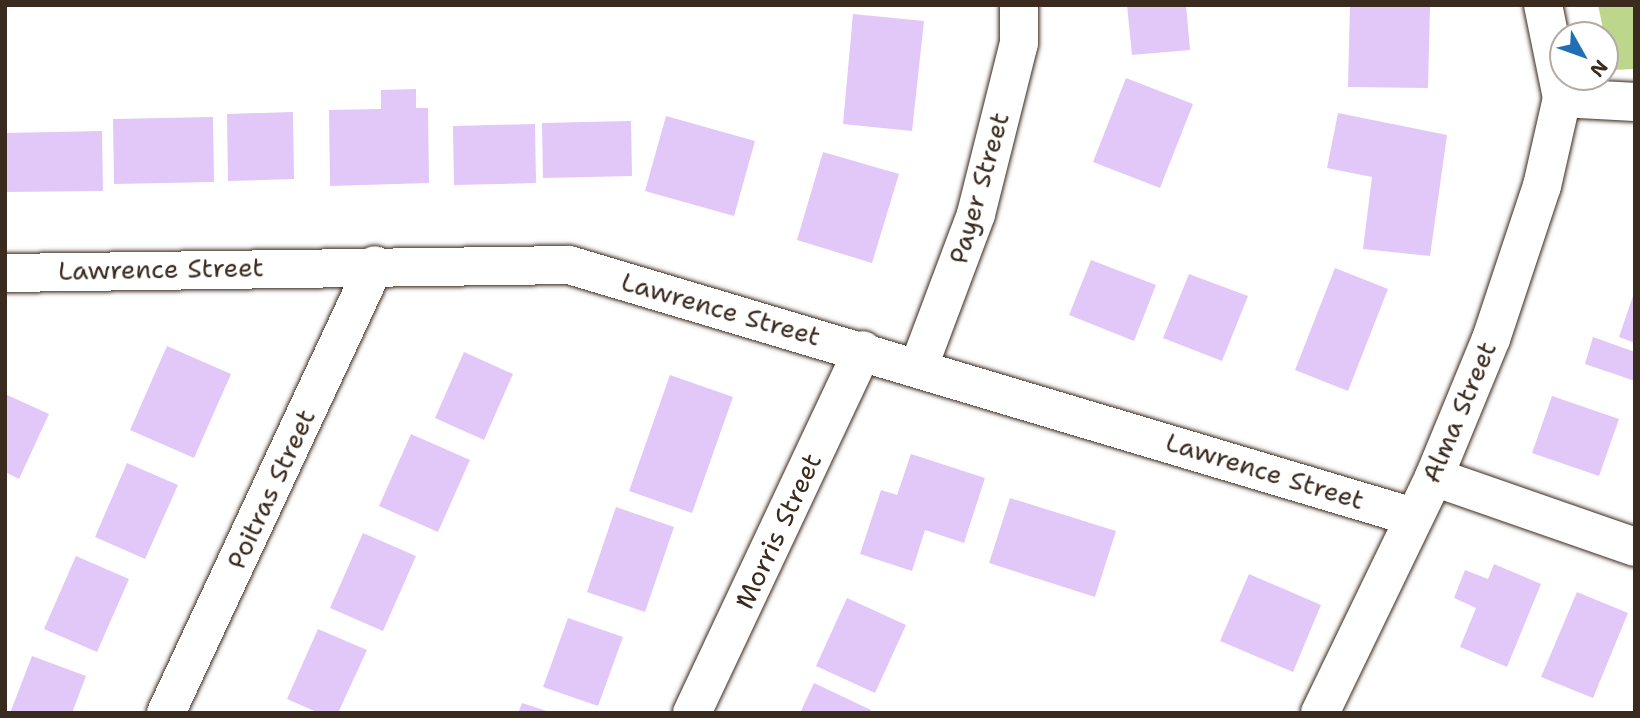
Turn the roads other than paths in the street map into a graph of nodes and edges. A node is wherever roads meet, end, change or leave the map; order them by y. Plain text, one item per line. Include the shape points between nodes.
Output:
1 (1019, 5) edge
2 (1544, 5) edge
3 (1562, 98) junction
4 (1635, 102) edge
5 (375, 265) junction
6 (5, 273) edge
7 (863, 350) junction
8 (919, 366) junction
9 (1434, 477) junction
10 (1413, 517) junction
11 (1635, 547) edge
12 (166, 713) edge
13 (692, 713) edge
14 (1320, 713) edge

1 - 8 street, Payer Street via 1019,43 976,214
2 - 3 street
3 - 4 street
3 - 9 street, Alma Street via 1542,186 1491,339
5 - 6 street, Lawrence Street
5 - 7 street, Lawrence Street via 569,265
5 - 12 street, Poitras Street
7 - 8 street, Lawrence Street
7 - 13 street, Morris Street
8 - 10 street, Lawrence Street
9 - 10 street, Alma Street
9 - 11 street
10 - 14 street, Alma Street

